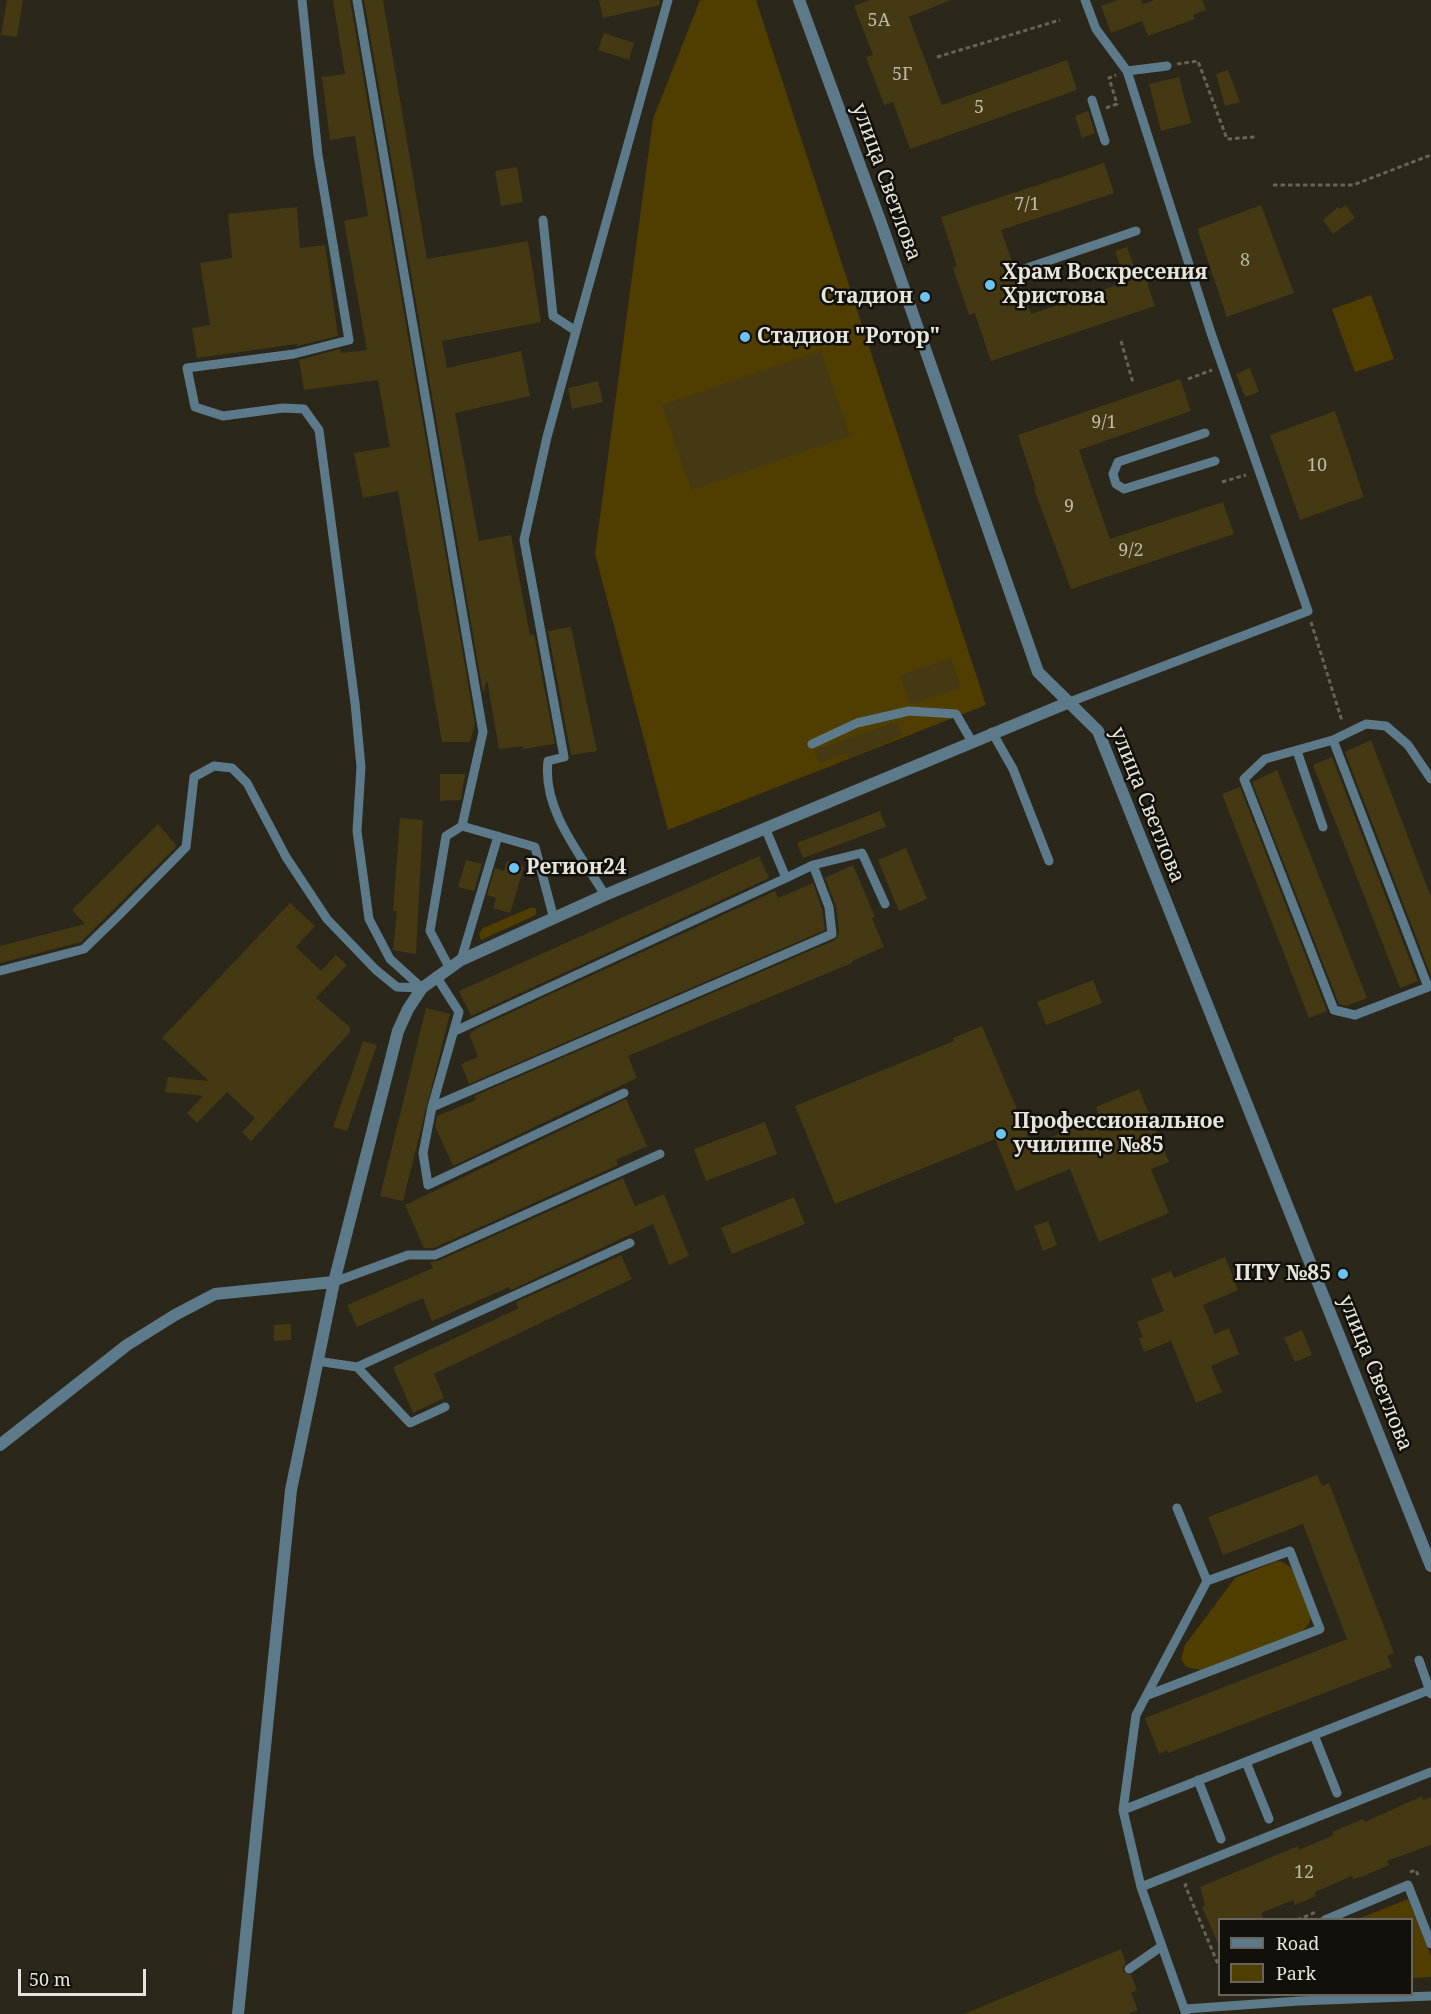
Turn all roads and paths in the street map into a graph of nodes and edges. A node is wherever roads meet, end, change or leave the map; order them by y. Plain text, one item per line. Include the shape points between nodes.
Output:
1 (302, 0) edge
2 (357, 0) edge
3 (668, 0) edge
4 (799, 0) edge
5 (1085, 0) edge
6 (1060, 20) dead end
7 (937, 57) dead end
8 (1167, 66) joint
9 (1127, 71) junction
10 (1092, 100) dead end
11 (1096, 112) junction
12 (1255, 136) dead end
13 (1106, 141) dead end
14 (1431, 154) edge
15 (1273, 185) dead end
16 (543, 220) dead end
17 (1136, 231) dead end
18 (1027, 268) dead end
19 (576, 331) junction
20 (1121, 341) dead end
21 (1222, 367) junction
22 (1188, 379) dead end
23 (1133, 383) dead end
24 (1205, 433) dead end
25 (1215, 461) dead end
26 (1259, 471) junction
27 (1222, 482) dead end
28 (1308, 611) junction
29 (1067, 702) junction
30 (992, 732) junction
31 (1347, 734) junction
32 (971, 740) junction
33 (1333, 740) junction
34 (812, 744) dead end
35 (1297, 751) junction
36 (1431, 779) edge
37 (462, 826) junction
38 (1323, 827) dead end
39 (766, 830) junction
40 (498, 836) junction
41 (1049, 861) dead end
42 (813, 865) junction
43 (786, 878) junction
44 (605, 896) junction
45 (885, 904) dead end
46 (554, 919) junction
47 (461, 960) junction
48 (449, 967) junction
49 (0, 971) edge
50 (436, 976) junction
51 (1430, 986) edge
52 (422, 988) junction
53 (455, 1031) junction
54 (624, 1094) dead end
55 (432, 1107) junction
56 (660, 1154) dead end
57 (630, 1243) dead end
58 (333, 1282) junction
59 (317, 1361) junction
60 (357, 1367) junction
61 (445, 1407) dead end
62 (0, 1445) edge
63 (1177, 1508) dead end
64 (1431, 1566) edge
65 (1207, 1581) junction
66 (1419, 1660) dead end
67 (1430, 1692) edge
68 (1148, 1695) junction
69 (1314, 1735) junction
70 (1246, 1762) junction
71 (1431, 1772) edge
72 (1198, 1780) junction
73 (1336, 1792) dead end
74 (1124, 1810) junction
75 (1269, 1819) dead end
76 (1221, 1839) dead end
77 (1195, 1880) dead end
78 (1141, 1887) junction
79 (1330, 1918) edge
80 (1431, 1944) edge
81 (1162, 1946) junction
82 (1218, 1964) edge
83 (1129, 1969) dead end
84 (1431, 1996) edge
85 (1298, 1998) edge
86 (1185, 2012) edge
87 (238, 2014) edge

1 - 52 lane via 318,154 349,340 294,354 187,368 195,407 223,417 283,408 304,409 319,430 356,703 361,767 357,831 369,919 390,959
2 - 37 lane via 483,732
3 - 19 lane
4 - 29 street, улица Светлова via 1038,672
5 - 9 lane via 1096,29
6 - 7 path
8 - 9 lane
8 - 12 path via 1198,60 1227,139
9 - 11 path via 1109,78 1117,104
9 - 21 lane
10 - 11 lane
11 - 13 lane
14 - 15 path via 1353,185
16 - 19 lane via 553,316
17 - 18 lane
19 - 44 lane via 524,540 564,757 548,761 546,781 554,809
20 - 23 path
21 - 22 path
21 - 26 lane
24 - 25 lane via 1118,462 1113,474 1116,484 1124,489
26 - 27 path
26 - 28 lane
28 - 29 lane
28 - 31 path
29 - 30 street
29 - 64 street, улица Светлова via 1098,731
30 - 32 street
30 - 41 lane via 1013,769
31 - 33 lane
31 - 36 lane via 1366,724 1386,726 1408,745
32 - 34 lane via 956,714 909,711 858,723
32 - 39 street
33 - 35 lane
33 - 51 lane
35 - 38 lane
35 - 51 lane via 1265,759 1244,779 1334,1010 1355,1015
37 - 40 lane
37 - 48 lane via 446,836 430,931
39 - 43 lane
39 - 44 street
40 - 46 lane via 535,847
40 - 47 lane
42 - 43 lane
42 - 45 lane via 862,853
42 - 55 lane via 829,907 832,933
43 - 53 lane
44 - 46 street
46 - 47 street
47 - 48 street
48 - 50 street
49 - 52 lane via 84,949 186,848 194,777 214,766 232,768 247,783 286,857 327,919 397,987
50 - 52 street
50 - 53 lane via 459,1012
52 - 58 street via 399,1031
53 - 55 lane
54 - 55 lane via 428,1185 423,1153
56 - 58 lane via 435,1255 408,1255
57 - 60 lane
58 - 59 street
58 - 62 street via 215,1293 127,1345
59 - 60 lane
59 - 87 street via 291,1490
60 - 61 lane via 410,1423
63 - 65 lane
65 - 68 lane
65 - 68 lane via 1290,1551 1320,1629
66 - 67 lane
67 - 69 lane
68 - 74 lane via 1136,1715
69 - 70 lane
69 - 73 lane
70 - 72 lane
70 - 75 lane
71 - 78 lane
72 - 74 lane
72 - 76 lane
74 - 78 lane
77 - 82 path via 1185,1885
78 - 81 lane
79 - 80 lane via 1408,1885
81 - 83 lane
81 - 86 lane
84 - 85 lane
85 - 86 lane

